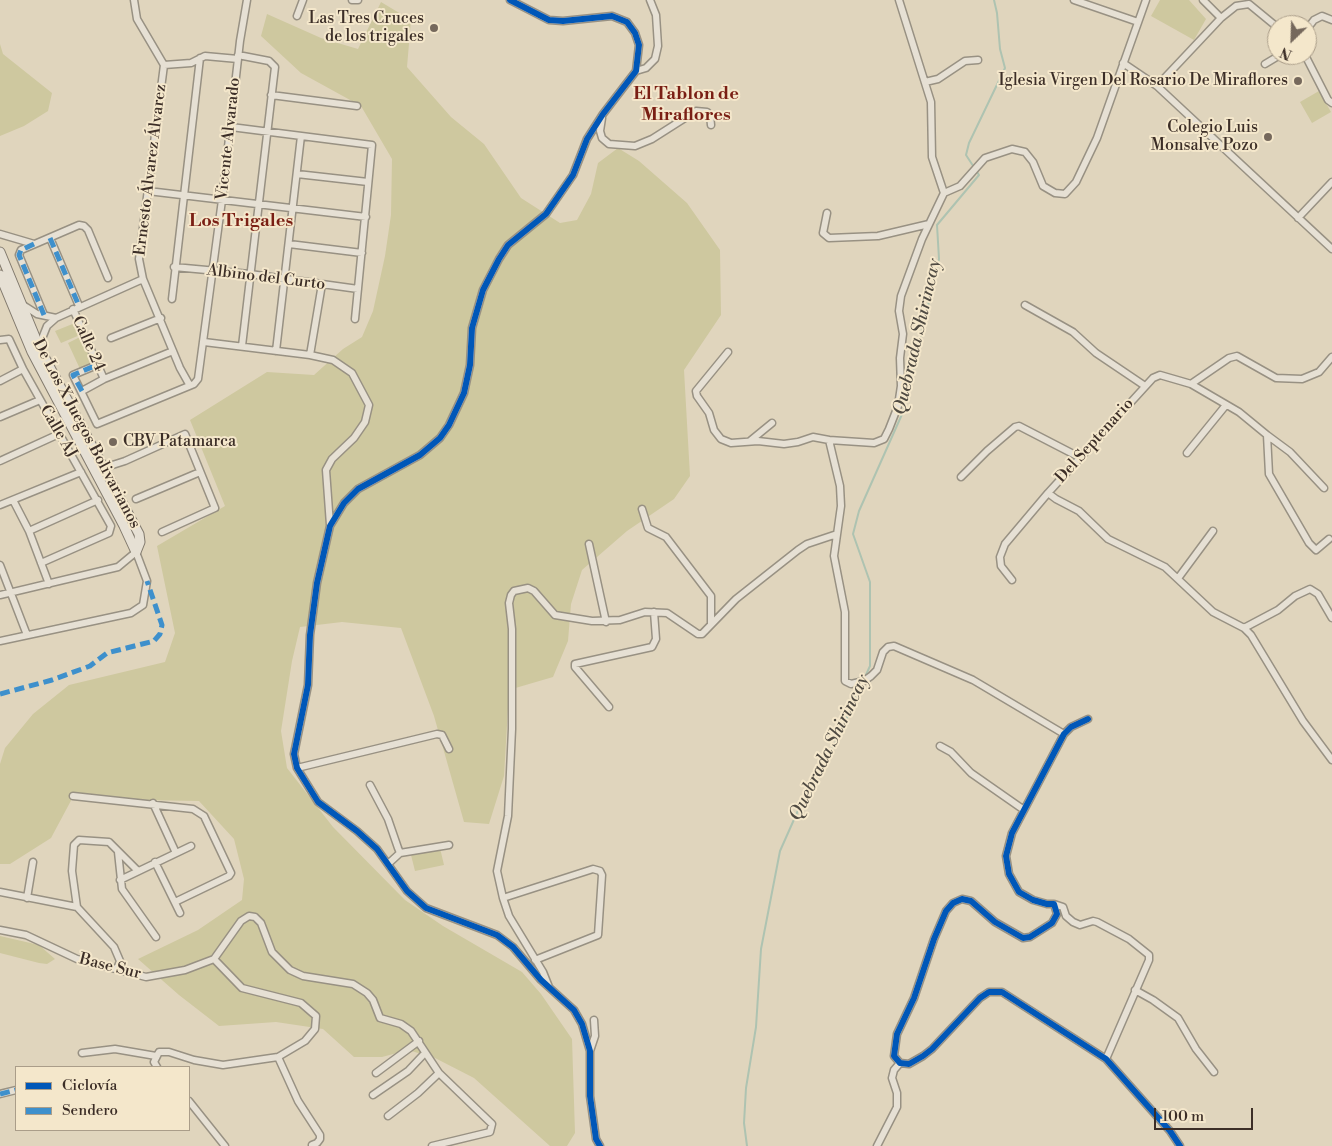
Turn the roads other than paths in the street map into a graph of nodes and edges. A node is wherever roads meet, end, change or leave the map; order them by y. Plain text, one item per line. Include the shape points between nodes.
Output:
1 (134, 0) edge
2 (303, 0) edge
3 (352, 0) edge
4 (358, 0) edge
5 (510, 0) edge
6 (650, 0) edge
7 (899, 0) edge
8 (1074, 0) edge
9 (1146, 0) edge
10 (1203, 0) edge
11 (246, 3) edge
12 (297, 16) dead end
13 (1221, 18) junction
14 (1317, 18) edge
15 (1267, 19) edge
16 (1332, 20) edge
17 (1138, 22) junction
18 (238, 57) junction
19 (200, 58) junction
20 (978, 60) dead end
21 (1123, 62) junction
22 (164, 65) junction
23 (1310, 65) edge
24 (636, 71) junction
25 (925, 82) junction
26 (1157, 86) junction
27 (271, 95) junction
28 (1332, 103) edge
29 (357, 106) dead end
30 (603, 114) junction
31 (711, 125) dead end
32 (231, 128) junction
33 (267, 131) junction
34 (302, 136) junction
35 (297, 174) junction
36 (368, 182) junction
37 (1332, 182) edge
38 (148, 191) junction
39 (944, 192) junction
40 (183, 195) junction
41 (222, 200) junction
42 (257, 205) junction
43 (293, 208) junction
44 (827, 213) dead end
45 (366, 217) junction
46 (1298, 218) junction
47 (929, 224) junction
48 (0, 234) edge
49 (50, 238) junction
50 (34, 244) junction
51 (289, 244) junction
52 (1332, 249) edge
53 (0, 252) edge
54 (362, 253) junction
55 (174, 267) junction
56 (213, 271) junction
57 (250, 274) junction
58 (0, 275) edge
59 (108, 278) dead end
60 (143, 278) junction
61 (286, 279) junction
62 (322, 284) junction
63 (358, 290) junction
64 (172, 299) dead end
65 (16, 304) junction
66 (1025, 305) dead end
67 (76, 308) junction
68 (44, 315) junction
69 (56, 318) junction
70 (161, 318) junction
71 (355, 320) dead end
72 (111, 338) dead end
73 (4, 339) edge
74 (204, 342) junction
75 (242, 346) junction
76 (36, 351) junction
77 (173, 351) junction
78 (276, 351) junction
79 (728, 352) dead end
80 (310, 354) junction
81 (1332, 357) edge
82 (97, 365) junction
83 (23, 369) junction
84 (104, 379) junction
85 (0, 380) edge
86 (189, 384) junction
87 (1191, 384) junction
88 (1145, 386) junction
89 (82, 391) junction
90 (40, 400) junction
91 (1226, 405) junction
92 (0, 417) edge
93 (772, 423) dead end
94 (59, 434) junction
95 (1267, 435) junction
96 (829, 440) junction
97 (749, 442) junction
98 (1187, 453) dead end
99 (1080, 458) junction
100 (0, 461) edge
101 (103, 468) junction
102 (94, 469) junction
103 (81, 472) junction
104 (200, 472) junction
105 (961, 477) dead end
106 (1324, 488) dead end
107 (1048, 493) junction
108 (136, 498) dead end
109 (13, 500) junction
110 (98, 500) junction
111 (0, 505) edge
112 (642, 508) dead end
113 (330, 526) junction
114 (29, 531) junction
115 (1213, 531) dead end
116 (162, 532) dead end
117 (837, 534) junction
118 (1329, 539) dead end
119 (589, 544) dead end
120 (136, 552) junction
121 (41, 563) junction
122 (0, 565) edge
123 (1179, 578) junction
124 (1012, 580) dead end
125 (49, 584) junction
126 (12, 593) junction
127 (0, 595) edge
128 (654, 612) junction
129 (1332, 618) edge
130 (606, 622) junction
131 (711, 625) junction
132 (1244, 628) junction
133 (27, 635) junction
134 (0, 641) edge
135 (609, 707) dead end
136 (1088, 719) dead end
137 (1064, 734) junction
138 (940, 746) dead end
139 (449, 749) dead end
140 (1332, 760) edge
141 (297, 768) junction
142 (370, 786) dead end
143 (73, 796) dead end
144 (153, 803) junction
145 (1024, 810) junction
146 (449, 845) dead end
147 (191, 846) dead end
148 (118, 852) junction
149 (176, 852) junction
150 (400, 854) junction
151 (33, 862) dead end
152 (156, 862) junction
153 (388, 864) junction
154 (137, 870) junction
155 (120, 880) junction
156 (0, 892) edge
157 (27, 898) junction
158 (502, 898) junction
159 (175, 902) junction
160 (1054, 904) junction
161 (77, 907) junction
162 (180, 913) dead end
163 (0, 930) edge
164 (156, 937) dead end
165 (214, 959) junction
166 (535, 960) junction
167 (117, 969) junction
168 (550, 988) junction
169 (1135, 990) junction
170 (594, 1020) dead end
171 (419, 1041) junction
172 (590, 1051) junction
173 (82, 1053) dead end
174 (425, 1054) junction
175 (156, 1056) junction
176 (278, 1057) junction
177 (1106, 1059) junction
178 (900, 1063) junction
179 (156, 1066) edge
180 (1214, 1072) dead end
181 (376, 1073) dead end
182 (439, 1073) junction
183 (15, 1090) edge
184 (0, 1094) edge
185 (373, 1095) dead end
186 (190, 1101) edge
187 (388, 1116) dead end
188 (312, 1145) dead end
189 (225, 1146) edge
190 (432, 1146) edge
191 (600, 1146) edge
192 (876, 1146) edge
193 (1180, 1146) edge

1 - 22 street via 136,19
2 - 12 street
3 - 4 street
5 - 24 street via 549,20 612,16 627,22 639,45
6 - 24 street via 656,15 658,46 655,59 646,68
7 - 25 street
8 - 17 street
9 - 17 street
10 - 13 street
11 - 18 street, Vicente Alvarado
13 - 15 street via 1236,6 1249,4
13 - 26 street
14 - 16 street via 1322,16
17 - 21 street
18 - 19 street
18 - 27 street via 273,63
18 - 32 street, Vicente Alvarado
19 - 22 street via 191,63
19 - 40 street
20 - 25 street via 965,61 938,79
21 - 26 street
21 - 39 street via 1097,138 1076,182 1065,194 1043,186 1025,152 1012,149 985,158 954,190
22 - 38 street, Ernesto Álvarez Álvarez
23 - 28 street
24 - 30 street
25 - 39 street via 931,102 932,157
26 - 46 street
27 - 29 street
27 - 33 street
30 - 31 street via 602,138 609,144 618,145 640,146 696,111 707,112
30 - 113 street via 573,175 546,214 508,245 489,278 472,328 470,365 464,393 449,425 440,438 420,455 358,489 344,503
32 - 33 street
32 - 41 street, Vicente Alvarado
33 - 34 street
33 - 42 street
34 - 35 street
34 - 36 street via 372,146
35 - 36 street
35 - 43 street
36 - 45 street
37 - 46 street
38 - 40 street
38 - 60 street, Ernesto Álvarez Álvarez via 139,259
39 - 47 street
40 - 41 street
40 - 55 street
41 - 42 street
41 - 56 street, Vicente Alvarado
42 - 43 street
42 - 57 street
43 - 45 street
43 - 51 street
44 - 47 street via 823,233 829,238 878,236
45 - 54 street
46 - 52 street
47 - 96 street via 901,296 900,386 898,406 889,429 884,439 874,443
48 - 50 street
49 - 50 street
49 - 59 street via 79,225 84,226
49 - 67 street, Calle 24
50 - 68 street via 21,250 19,255
51 - 54 street
51 - 61 street
53 - 65 street, De Los X Juegos Bolivarianos
54 - 63 street
55 - 56 street, Albino del Curto
55 - 64 street
56 - 57 street, Albino del Curto
56 - 74 street, Vicente Alvarado
57 - 61 street, Albino del Curto
57 - 75 street
58 - 65 street, De Los X Juegos Bolivarianos
60 - 67 street
60 - 70 street, Ernesto Álvarez Álvarez
61 - 62 street, Albino del Curto
61 - 78 street
62 - 63 street, Albino del Curto
62 - 80 street
63 - 71 street
65 - 68 street
65 - 76 street, De Los X Juegos Bolivarianos
66 - 88 street via 1073,332 1096,353
67 - 69 street
67 - 82 street, Calle 24
68 - 69 street
69 - 76 street via 47,326
70 - 72 street
70 - 77 street, Ernesto Álvarez Álvarez
73 - 83 street, Calle AJ
74 - 75 street
74 - 86 street, Vicente Alvarado via 198,378 194,384
75 - 78 street
76 - 101 street, De Los X Juegos Bolivarianos
76 - 102 street, De Los X Juegos Bolivarianos
77 - 84 street
77 - 86 street, Ernesto Álvarez Álvarez
78 - 80 street
79 - 97 street via 699,385 697,396 721,439 731,443
80 - 113 street via 333,360 352,373 369,405 354,438 332,459 326,470
81 - 87 street via 1319,372 1302,379 1287,379 1276,378 1237,356
82 - 84 street, Calle 24
82 - 89 street via 72,375
83 - 85 street
83 - 90 street, Calle AJ
84 - 89 street
86 - 89 street via 97,424
87 - 88 street, Del Septenario via 1160,375
87 - 91 street
88 - 99 street, Del Septenario
90 - 92 street
90 - 94 street, Calle AJ
91 - 95 street via 1254,422
91 - 98 street
93 - 97 street
94 - 100 street
94 - 103 street, Calle AJ
95 - 106 street via 1295,457
95 - 118 street via 1269,474 1309,543 1316,550
96 - 97 street via 813,437 791,444
96 - 117 street via 840,486
99 - 105 street via 1019,426
99 - 107 street, Del Septenario
101 - 102 street
101 - 104 street via 185,434
101 - 120 street, De Los X Juegos Bolivarianos via 139,534
102 - 120 street, De Los X Juegos Bolivarianos
103 - 109 street
103 - 110 street, Calle AJ
104 - 108 street
104 - 116 street via 215,508
107 - 123 street, Del Septenario via 1079,511 1108,539 1165,567
107 - 124 street via 1005,544 1000,557 1001,566
109 - 111 street
109 - 114 street
110 - 114 street
110 - 121 street, Calle AJ via 110,526 109,533
112 - 131 street via 648,528 666,537 710,596
113 - 141 street via 310,635 308,685 295,742
114 - 121 street
115 - 123 street
117 - 131 street via 798,550 736,599
117 - 137 street via 834,556 845,612 845,680 851,684 864,681 877,670 883,652 894,646 973,680
119 - 130 street
120 - 125 street via 118,567
120 - 133 street via 147,581 143,605 131,613
121 - 125 street
122 - 126 street
123 - 132 street, Del Septenario via 1213,612
125 - 126 street
126 - 127 street
126 - 133 street
128 - 130 street
128 - 131 street via 667,613 698,634
128 - 135 street via 656,639 652,647 576,664 575,667
129 - 132 street via 1318,594 1310,589
130 - 158 street via 555,615 528,588 514,591 511,595 512,729 508,816 497,871
132 - 140 street, Del Septenario via 1258,643 1303,720
133 - 134 street
136 - 137 street
137 - 145 street
138 - 145 street via 951,752 971,773
139 - 141 street via 442,735 437,734
141 - 153 street via 318,802 357,831
142 - 150 street via 388,819
143 - 144 street
144 - 149 street
144 - 159 street via 200,811 231,869 229,876
145 - 160 street via 1012,833 1006,856 1009,874 1019,892 1033,900
146 - 150 street
147 - 149 street
148 - 154 street
148 - 155 street
148 - 161 street via 109,842 76,842 72,871
149 - 152 street
150 - 153 street
151 - 157 street
152 - 154 street
152 - 159 street
153 - 168 street via 407,891 426,908 497,935 514,947
154 - 155 street
155 - 164 street via 122,889
156 - 157 street
157 - 161 street
158 - 166 street
158 - 166 street via 593,869 600,871 598,935
159 - 162 street
160 - 169 street via 1063,907 1068,920 1080,925 1097,922 1147,952 1149,960
160 - 178 street via 1057,914 1052,923 1023,938 1010,933 971,901 962,899 952,903 934,939 893,1046 894,1056
161 - 167 street via 114,947 120,961
163 - 167 street, Base Sur via 26,934 77,959
165 - 167 street, Base Sur via 185,970 146,977
165 - 171 street via 241,921 249,916 255,917 261,923 272,952 290,970 303,976 353,984 373,1000 380,1018 401,1024
165 - 176 street via 242,988 301,1003 316,1016 315,1029 305,1041
166 - 168 street
168 - 172 street via 574,1010
169 - 177 street
169 - 180 street via 1178,1018
170 - 172 street via 595,1036
171 - 174 street
171 - 181 street
172 - 191 street via 590,1096 596,1139
173 - 175 street via 115,1049
174 - 182 street
174 - 185 street via 408,1071
175 - 176 street via 159,1052 169,1052 223,1065
175 - 179 street
176 - 188 street via 298,1101 320,1136
177 - 178 street via 1012,997 1002,992 989,992 932,1049 909,1064
177 - 193 street
178 - 192 street via 892,1078 897,1107
182 - 187 street
182 - 190 street via 492,1124 492,1128 490,1132
183 - 184 street
186 - 189 street

